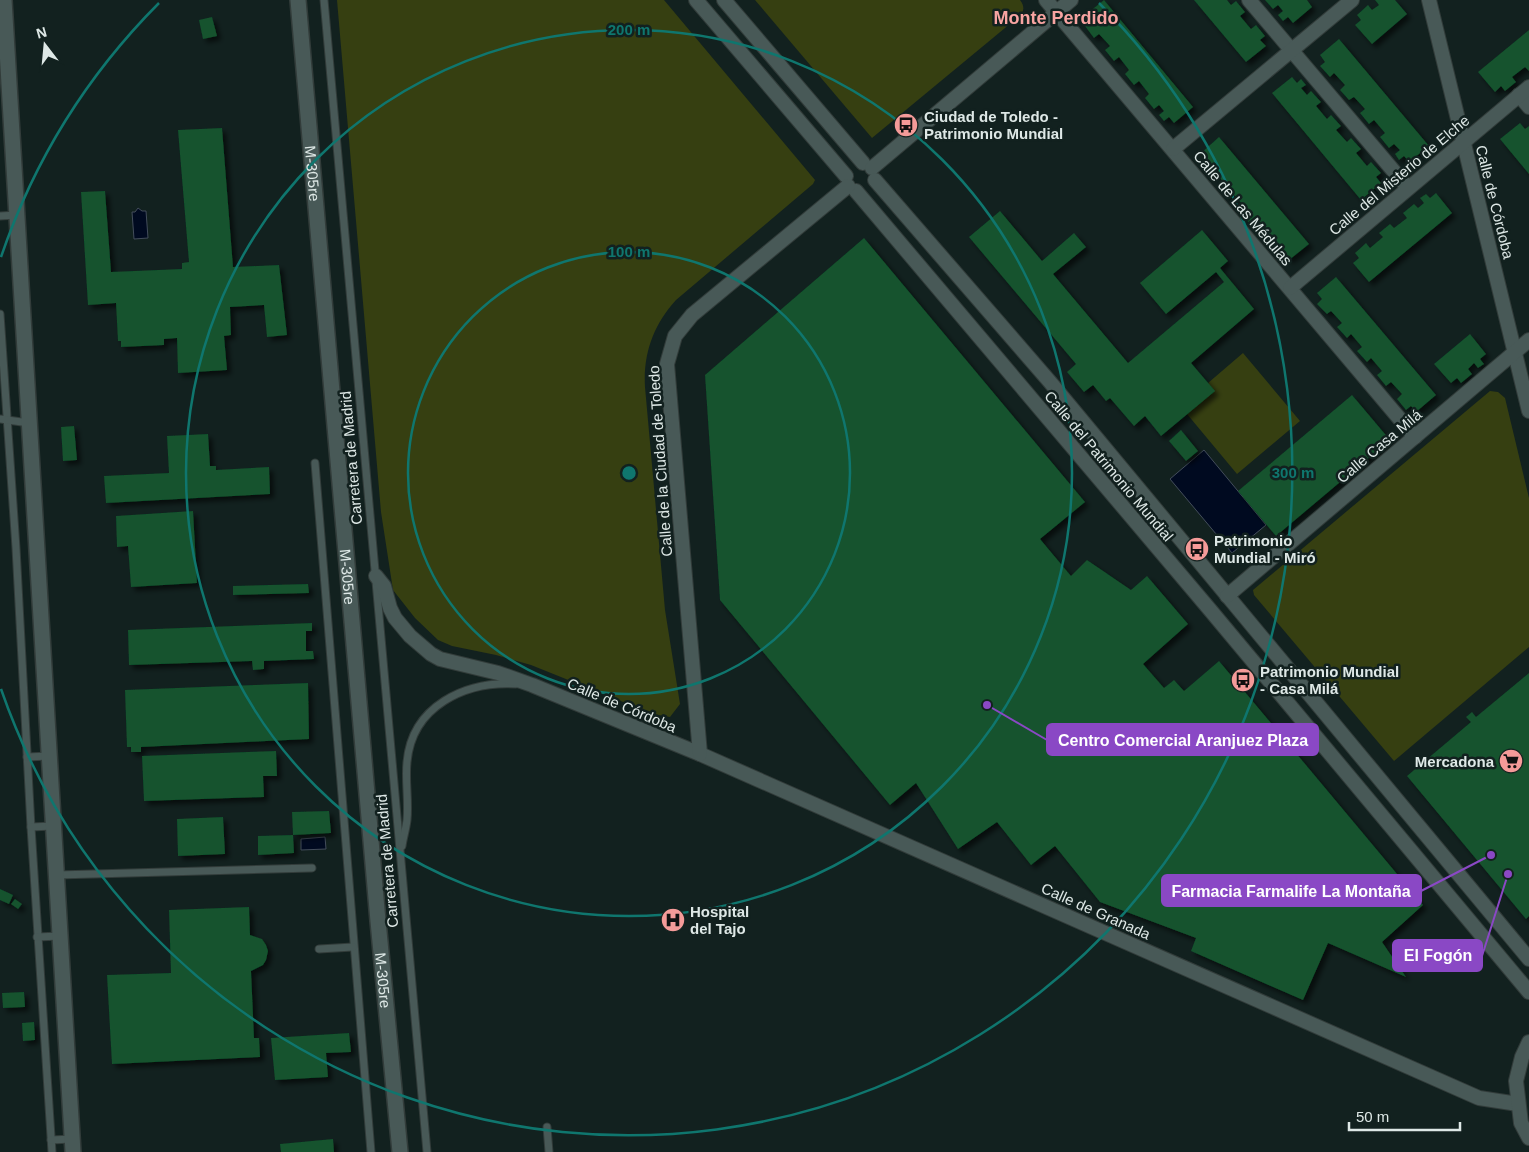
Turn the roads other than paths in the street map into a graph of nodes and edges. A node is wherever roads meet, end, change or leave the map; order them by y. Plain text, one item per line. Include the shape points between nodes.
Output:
1 (4, 0) edge
2 (298, 0) edge
3 (324, 0) edge
4 (696, 0) edge
5 (724, 0) edge
6 (1046, 0) edge
7 (1071, 0) edge
8 (1249, 0) edge
9 (1352, 0) edge
10 (1429, 0) edge
11 (1056, 13) junction
12 (1292, 51) junction
13 (1524, 91) edge
14 (1529, 108) edge
15 (1463, 142) junction
16 (1173, 149) junction
17 (870, 170) junction
18 (850, 184) junction
19 (1408, 188) junction
20 (17, 215) junction
21 (0, 216) edge
22 (1290, 288) junction
23 (0, 314) edge
24 (1529, 340) edge
25 (1515, 352) junction
26 (1529, 411) edge
27 (3, 420) edge
28 (29, 423) junction
29 (1414, 437) junction
30 (314, 463) dead end
31 (376, 576) junction
32 (1227, 596) junction
33 (532, 685) junction
34 (700, 754) junction
35 (49, 756) junction
36 (28, 757) junction
37 (53, 826) junction
38 (31, 827) junction
39 (400, 854) junction
40 (312, 868) dead end
41 (57, 875) junction
42 (60, 936) junction
43 (38, 937) junction
44 (353, 947) junction
45 (319, 948) dead end
46 (1529, 959) edge
47 (1529, 992) edge
48 (1529, 1042) edge
49 (1518, 1104) junction
50 (547, 1126) dead end
51 (1529, 1137) edge
52 (51, 1140) junction
53 (73, 1146) edge
54 (52, 1152) edge
55 (370, 1152) edge
56 (400, 1152) edge
57 (427, 1152) edge
58 (549, 1152) edge

1 - 20 main road
2 - 56 main road, M-305re
3 - 31 lane, Carretera de Madrid
4 - 18 street, Calle del Patrimonio Mundial
5 - 17 street, Calle del Patrimonio Mundial
6 - 11 street, Calle de Las Médulas
7 - 11 street
8 - 12 street
9 - 12 street
10 - 15 street, Calle de Córdoba
11 - 16 street, Calle de Las Médulas
11 - 17 street
12 - 16 street
12 - 19 street
13 - 14 street
13 - 15 street, Calle del Misterio de Elche
15 - 19 street, Calle del Misterio de Elche
15 - 25 street, Calle de Córdoba
16 - 22 street, Calle de Las Médulas
17 - 18 street via 853,164 850,167
17 - 18 street via 874,184 866,191
17 - 32 street, Calle del Patrimonio Mundial
18 - 34 street, Calle de la Ciudad de Toledo via 692,315 676,336 666,364
18 - 47 street, Calle del Patrimonio Mundial
19 - 22 street, Calle del Misterio de Elche
20 - 21 lane
20 - 28 main road
22 - 29 street, Calle de Las Médulas
23 - 27 lane
24 - 25 street, Calle Casa Milá
25 - 26 street, Calle de Córdoba
25 - 29 street, Calle Casa Milá
27 - 28 lane
27 - 36 lane via 16,548
28 - 35 main road
29 - 32 street, Calle Casa Milá
30 - 44 lane
31 - 33 street, Calle de Córdoba via 384,586 394,618 431,654
31 - 39 lane, Carretera de Madrid
32 - 46 street, Calle del Patrimonio Mundial
33 - 34 street, Calle de Córdoba
33 - 39 lane, Calle de Córdoba via 500,683 476,686 451,696 428,714 413,738 409,752 407,821
34 - 49 street, Calle de Granada via 1479,1098
35 - 36 lane
35 - 37 main road
36 - 38 lane
37 - 38 lane
37 - 41 main road
38 - 43 lane
39 - 57 lane, Carretera de Madrid
40 - 41 lane
41 - 42 main road
42 - 43 lane
42 - 53 main road
43 - 52 lane
44 - 45 lane
44 - 55 lane
48 - 49 street via 1516,1081
49 - 51 street via 1521,1123
50 - 58 lane
52 - 53 lane
52 - 54 lane

